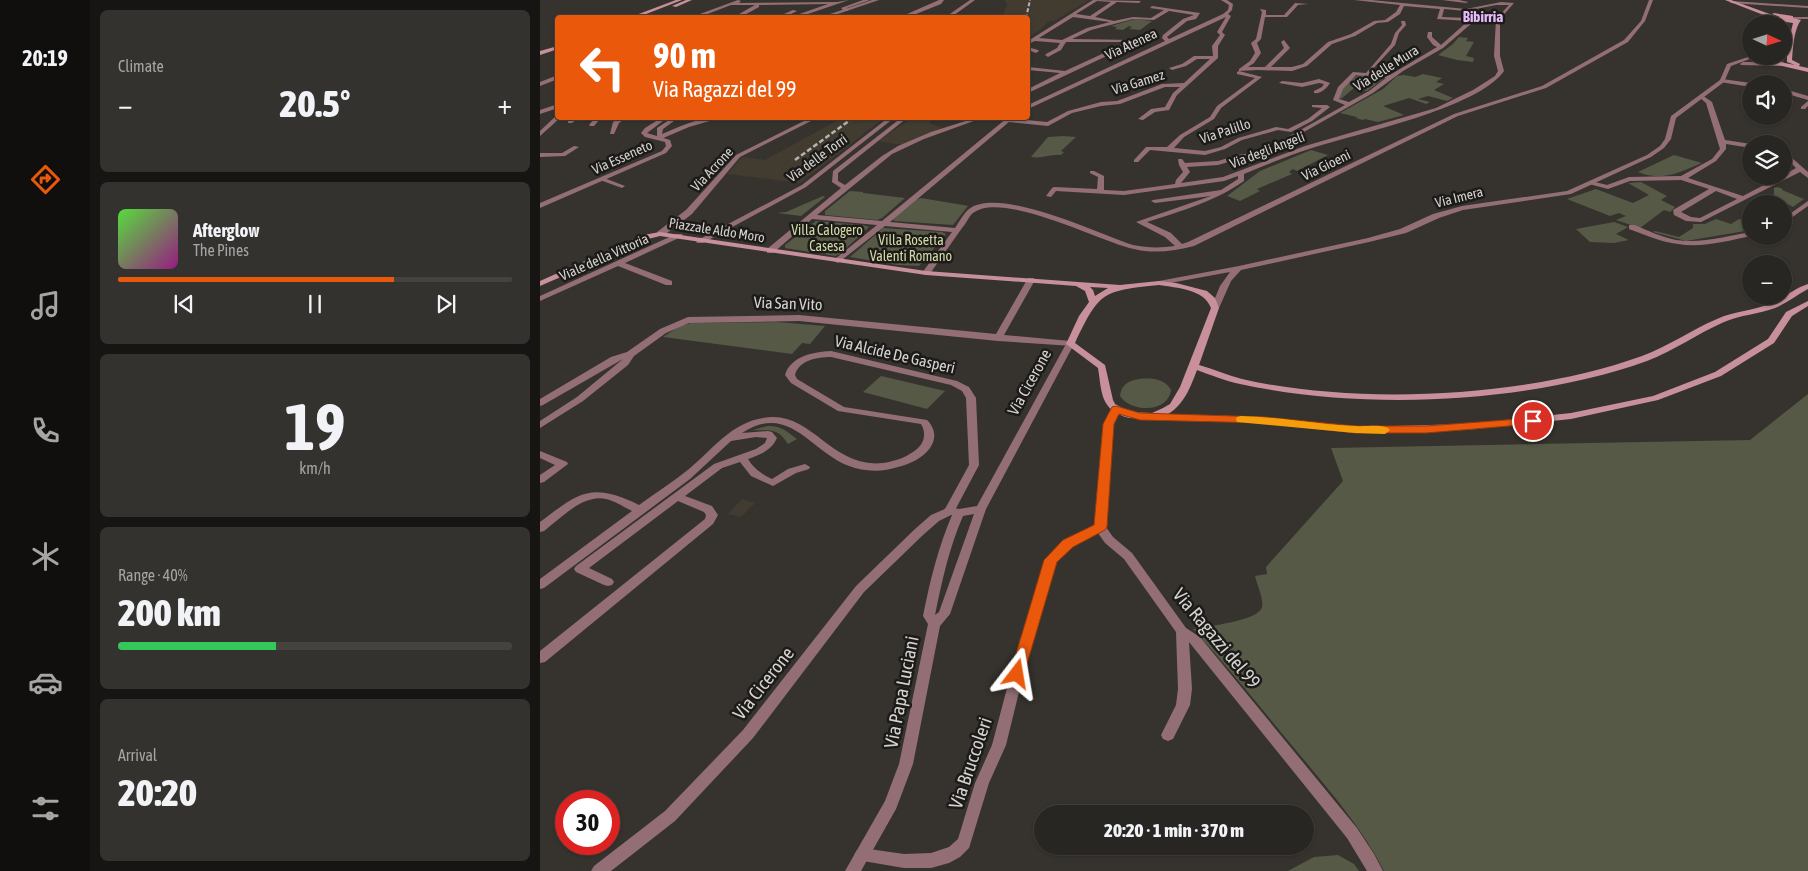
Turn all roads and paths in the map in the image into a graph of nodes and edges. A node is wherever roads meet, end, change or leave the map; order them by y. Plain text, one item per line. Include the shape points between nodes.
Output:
1 (680, 0) edge
2 (690, 0) edge
3 (742, 0) edge
4 (775, 0) edge
5 (823, 0) edge
6 (847, 0) edge
7 (868, 0) edge
8 (877, 0) edge
9 (942, 0) edge
10 (973, 0) edge
11 (1096, 0) edge
12 (1223, 0) edge
13 (1356, 0) edge
14 (1383, 0) edge
15 (1422, 0) edge
16 (1437, 0) edge
17 (1444, 0) edge
18 (1651, 0) edge
19 (1116, 1) edge
20 (1502, 1) edge
21 (1729, 1) edge
22 (798, 2) edge
23 (811, 2) edge
24 (1139, 2) dead end
25 (1428, 2) junction
26 (1466, 2) dead end
27 (839, 3) junction
28 (732, 4) junction
29 (766, 4) junction
30 (1306, 4) dead end
31 (1402, 5) junction
32 (1741, 6) junction
33 (1152, 7) dead end
34 (1808, 7) edge
35 (1169, 9) junction
36 (1442, 9) junction
37 (1458, 9) junction
38 (846, 10) junction
39 (1468, 12) junction
40 (1398, 13) junction
41 (638, 15) edge
42 (648, 15) edge
43 (700, 15) edge
44 (739, 15) edge
45 (783, 15) edge
46 (800, 15) edge
47 (830, 15) edge
48 (908, 15) edge
49 (952, 15) edge
50 (1071, 15) junction
51 (1225, 15) junction
52 (1767, 15) edge
53 (1094, 19) junction
54 (1453, 19) junction
55 (1808, 19) edge
56 (1794, 20) junction
57 (1122, 22) junction
58 (1442, 24) dead end
59 (1054, 26) junction
60 (1446, 31) dead end
61 (1460, 32) junction
62 (1430, 33) dead end
63 (1030, 37) edge
64 (1792, 37) edge
65 (1034, 39) junction
66 (1064, 41) junction
67 (1169, 41) junction
68 (1030, 42) edge
69 (1285, 45) dead end
70 (555, 46) edge
71 (555, 46) edge
72 (1441, 47) junction
73 (540, 49) edge
74 (1030, 50) edge
75 (1036, 51) dead end
76 (540, 53) edge
77 (1048, 55) dead end
78 (1214, 58) junction
79 (1742, 61) edge
80 (1730, 65) junction
81 (1742, 65) edge
82 (1792, 65) edge
83 (1030, 68) edge
84 (1172, 68) dead end
85 (1267, 68) junction
86 (1808, 71) edge
87 (1064, 72) junction
88 (1240, 72) junction
89 (1373, 74) junction
90 (1391, 77) junction
91 (555, 78) edge
92 (1722, 80) junction
93 (1282, 83) dead end
94 (1742, 83) edge
95 (540, 84) edge
96 (1056, 84) dead end
97 (1186, 85) junction
98 (1030, 92) edge
99 (1030, 92) edge
100 (1792, 93) edge
101 (1702, 97) junction
102 (1808, 98) edge
103 (1336, 100) junction
104 (1808, 103) edge
105 (1348, 104) junction
106 (1030, 106) edge
107 (1314, 106) dead end
108 (555, 108) edge
109 (1803, 108) dead end
110 (1438, 109) junction
111 (540, 112) edge
112 (1456, 115) junction
113 (555, 119) edge
114 (1141, 119) dead end
115 (573, 120) edge
116 (596, 120) edge
117 (620, 120) edge
118 (661, 120) edge
119 (672, 120) edge
120 (678, 120) edge
121 (710, 120) edge
122 (810, 120) edge
123 (888, 120) edge
124 (901, 120) edge
125 (974, 120) edge
126 (1007, 120) edge
127 (1016, 120) edge
128 (570, 122) dead end
129 (592, 125) dead end
130 (677, 130) junction
131 (1291, 130) junction
132 (1302, 131) junction
133 (612, 133) dead end
134 (540, 134) edge
135 (659, 138) junction
136 (1722, 142) junction
137 (1742, 145) edge
138 (576, 147) dead end
139 (1169, 149) junction
140 (1179, 151) junction
141 (540, 155) edge
142 (1136, 161) dead end
143 (1792, 161) edge
144 (1182, 165) junction
145 (1800, 169) junction
146 (1092, 172) dead end
147 (1241, 174) junction
148 (1808, 176) edge
149 (1682, 178) junction
150 (602, 179) junction
151 (1591, 183) junction
152 (622, 186) dead end
153 (1178, 186) junction
154 (845, 188) junction
155 (1715, 189) junction
156 (1100, 192) junction
157 (1226, 192) junction
158 (1748, 195) edge
159 (1049, 196) dead end
160 (1742, 198) joint
161 (1155, 201) dead end
162 (1808, 203) edge
163 (540, 206) edge
164 (1792, 214) edge
165 (810, 217) junction
166 (882, 223) junction
167 (1632, 227) dead end
168 (957, 230) junction
169 (660, 234) junction
170 (679, 236) junction
171 (1742, 236) edge
172 (700, 240) junction
173 (1181, 247) junction
174 (770, 251) junction
175 (838, 261) junction
176 (618, 264) junction
177 (1240, 268) junction
178 (926, 273) junction
179 (1031, 280) junction
180 (669, 283) dead end
181 (1160, 283) junction
182 (540, 284) edge
183 (1078, 284) junction
184 (1808, 286) edge
185 (1120, 287) junction
186 (540, 300) edge
187 (1093, 301) junction
188 (1808, 303) edge
189 (1215, 308) junction
190 (998, 338) junction
191 (1070, 344) junction
192 (630, 354) junction
193 (1194, 366) junction
194 (540, 403) edge
195 (1116, 409) junction
196 (1140, 416) junction
197 (540, 425) edge
198 (729, 438) junction
199 (540, 454) edge
200 (742, 457) junction
201 (805, 467) dead end
202 (540, 480) edge
203 (676, 496) junction
204 (980, 509) junction
205 (640, 510) junction
206 (954, 512) junction
207 (1100, 527) junction
208 (540, 528) edge
209 (608, 582) dead end
210 (540, 585) edge
211 (934, 624) junction
212 (1182, 630) junction
213 (540, 658) edge
214 (1168, 735) dead end
215 (862, 855) junction
216 (599, 871) edge
217 (853, 871) edge
218 (1375, 871) edge

1 - 41 main road
2 - 42 main road
3 - 28 street
4 - 29 street
5 - 23 street
6 - 27 street
7 - 38 street via 843,8
8 - 38 street
9 - 48 street
10 - 49 street
11 - 19 street
11 - 50 street
12 - 51 street via 1231,4
13 - 31 street
14 - 31 street
15 - 25 street
16 - 25 street
17 - 26 street
18 - 112 street, Via Gioeni via 1642,21 1626,41 1544,87
19 - 24 street
19 - 53 street
20 - 39 street
20 - 110 street, Via degli Angeli via 1512,5 1498,19 1500,74 1475,91
21 - 32 main road
21 - 34 street
22 - 23 street
22 - 29 street
23 - 27 street
23 - 45 street
25 - 37 street
27 - 46 street
28 - 29 street
28 - 43 street
29 - 44 street
30 - 88 street via 1292,6 1285,16 1262,13 1258,39 1254,43 1258,53
31 - 36 street
31 - 40 street
32 - 52 main road
32 - 56 main road
33 - 35 street
35 - 57 street via 1152,19 1133,18
35 - 67 street via 1198,14 1165,36
36 - 37 street
36 - 54 street via 1440,18
37 - 39 street
38 - 47 street
39 - 54 street
39 - 61 street, Via delle Mura
40 - 85 street via 1330,43 1305,65 1292,69
40 - 89 street via 1404,25 1393,44 1368,72
50 - 53 street
50 - 59 street
51 - 67 street, Via Atenea
51 - 78 street via 1229,16 1219,32 1223,35 1215,46
53 - 57 street
54 - 58 street
55 - 56 street
56 - 64 main road
57 - 66 street via 1089,29
59 - 63 street
59 - 65 street
60 - 61 street
61 - 72 street, Via delle Mura
62 - 72 street via 1435,44
65 - 66 street
65 - 68 street
66 - 77 street via 1059,49
66 - 87 street via 1122,42 1143,38
67 - 106 street, Via Atenea
69 - 85 street
70 - 73 main road
71 - 76 main road
72 - 90 street, Via delle Mura
74 - 75 street
78 - 84 street via 1196,57
78 - 97 street
79 - 80 street
80 - 81 street
80 - 92 street, Via Imera
82 - 86 main road
83 - 87 street
85 - 88 street
87 - 98 street
88 - 139 street via 1259,77
89 - 90 street
89 - 103 street via 1356,73 1337,91
90 - 105 street, Via delle Mura
91 - 95 street
92 - 94 street
92 - 101 street, Via Imera
93 - 103 street via 1327,83 1317,91
96 - 99 street
97 - 114 street via 1167,109 1153,110
97 - 127 street, Via Gamez via 1164,85 1118,104 1101,104 1070,112 1048,124
100 - 102 street
101 - 136 street via 1709,102
101 - 151 street, Via Imera via 1674,117 1668,139 1662,147
103 - 105 street
104 - 109 street
105 - 132 street, Via delle Mura
107 - 131 street via 1327,107
108 - 111 street
110 - 112 street
110 - 147 street, Via degli Angeli via 1307,148
112 - 173 street, Via Gioeni
113 - 134 street
115 - 128 street
116 - 129 street
117 - 133 street
118 - 135 street via 645,131 645,135
119 - 135 street via 660,128
120 - 130 street via 672,124 672,128
121 - 130 street, Via Esseneto
122 - 169 street, Via Acrone via 733,160 689,212
123 - 172 street, Via delle Torri via 804,186
124 - 154 street via 835,172 835,182
125 - 154 street, Piazzale Aldo Moro via 892,152
126 - 166 street
130 - 135 street, Via Esseneto
131 - 132 street
131 - 140 street, Via Palillo via 1278,128 1205,153
132 - 144 street, Via delle Mura via 1254,156
135 - 150 street, Via Esseneto via 668,141 669,146 664,152
136 - 137 street
136 - 149 street via 1723,150 1714,160
138 - 141 street via 563,155
139 - 140 street, Via Palillo
139 - 142 street, Via Palillo via 1148,148
140 - 144 street
143 - 145 street
144 - 153 street via 1187,172 1178,181
145 - 148 street
145 - 158 street
146 - 156 street via 1101,176
147 - 153 street, Via degli Angeli
147 - 157 street via 1242,180
149 - 151 street via 1629,179 1608,187
149 - 155 street
150 - 152 street
150 - 163 street, Via Esseneto
151 - 177 street, Via Imera via 1562,195 1462,208 1390,235
153 - 156 street, Via degli Angeli
154 - 165 street, Piazzale Aldo Moro
155 - 160 street
155 - 160 street via 1677,210 1679,214 1702,220
156 - 159 street, Via degli Angeli via 1054,189
157 - 161 street
157 - 173 street via 1198,205 1140,222 1168,235
162 - 164 street
165 - 166 street
165 - 174 street, Piazzale Aldo Moro
166 - 168 street
166 - 175 street
167 - 171 street via 1684,243
168 - 173 street, Via Gioeni via 971,211 980,206 1010,208 1040,213 1133,248
168 - 178 street
169 - 170 main road, Piazzale Aldo Moro
169 - 182 main road via 646,237
170 - 172 main road, Piazzale Aldo Moro
170 - 176 street, Viale della Vittoria
172 - 174 main road, Piazzale Aldo Moro
174 - 175 main road, Piazzale Aldo Moro
175 - 178 main road, Piazzale Aldo Moro
176 - 180 street
176 - 186 street, Viale della Vittoria
177 - 181 street, Via Imera
177 - 189 street via 1225,283
178 - 179 main road, Piazzale Aldo Moro
179 - 183 main road, Piazzale Aldo Moro
179 - 190 street
181 - 185 main road, Via Imera
181 - 189 main road via 1204,294 1212,300
183 - 185 main road, Piazzale Aldo Moro
183 - 187 main road via 1089,290
184 - 193 main road via 1773,306 1718,321 1657,354 1580,377 1510,388 1424,395 1315,394 1265,386
185 - 187 main road via 1103,292
187 - 191 main road, Via Cicerone
188 - 196 main road via 1789,314 1771,341 1718,374 1655,398 1612,408 1533,421 1426,430 1355,430 1265,420
189 - 193 main road
190 - 191 street, Via San Vito
190 - 192 street, Via San Vito via 799,318 700,318 673,325
191 - 195 main road via 1102,367 1108,400
191 - 204 street, Via Cicerone
192 - 194 street via 614,359
192 - 197 street, Via San Vito via 625,363 595,387
193 - 196 main road via 1172,407 1164,412
195 - 196 main road
195 - 207 street via 1108,424
198 - 200 street via 756,434 771,436 769,445
198 - 205 street, Via Alcide De Gasperi via 692,472
198 - 206 street, Via Alcide De Gasperi via 752,422 787,420 844,462 888,467 922,451 930,436 926,424 841,409 794,382 790,376 792,368 805,358 831,354 954,383 966,389 971,398 974,454 974,466
199 - 202 street via 563,464
200 - 201 street via 750,471 773,483
200 - 203 street via 718,466
203 - 209 street via 580,569
203 - 213 street via 708,509 712,515 710,522
204 - 206 street
204 - 211 street, Via Cicerone via 944,614
205 - 208 street via 607,496 591,496 578,501
205 - 210 street
206 - 211 street, Via Papa Luciani via 938,565 929,616
206 - 216 street, Via Cicerone via 936,518 918,532 860,589 748,734 670,816
207 - 212 street, Via Ragazzi del 99 via 1109,540 1128,556
207 - 215 street, Via Bruccoleri via 1068,543 1051,560 1026,639 999,745 982,783 960,850 947,861 926,866
211 - 215 street, Via Papa Luciani via 906,764 891,804
212 - 214 street via 1183,705
212 - 218 street, Via Ragazzi del 99 via 1196,640 1352,833
215 - 217 street, Via Papa Luciani

